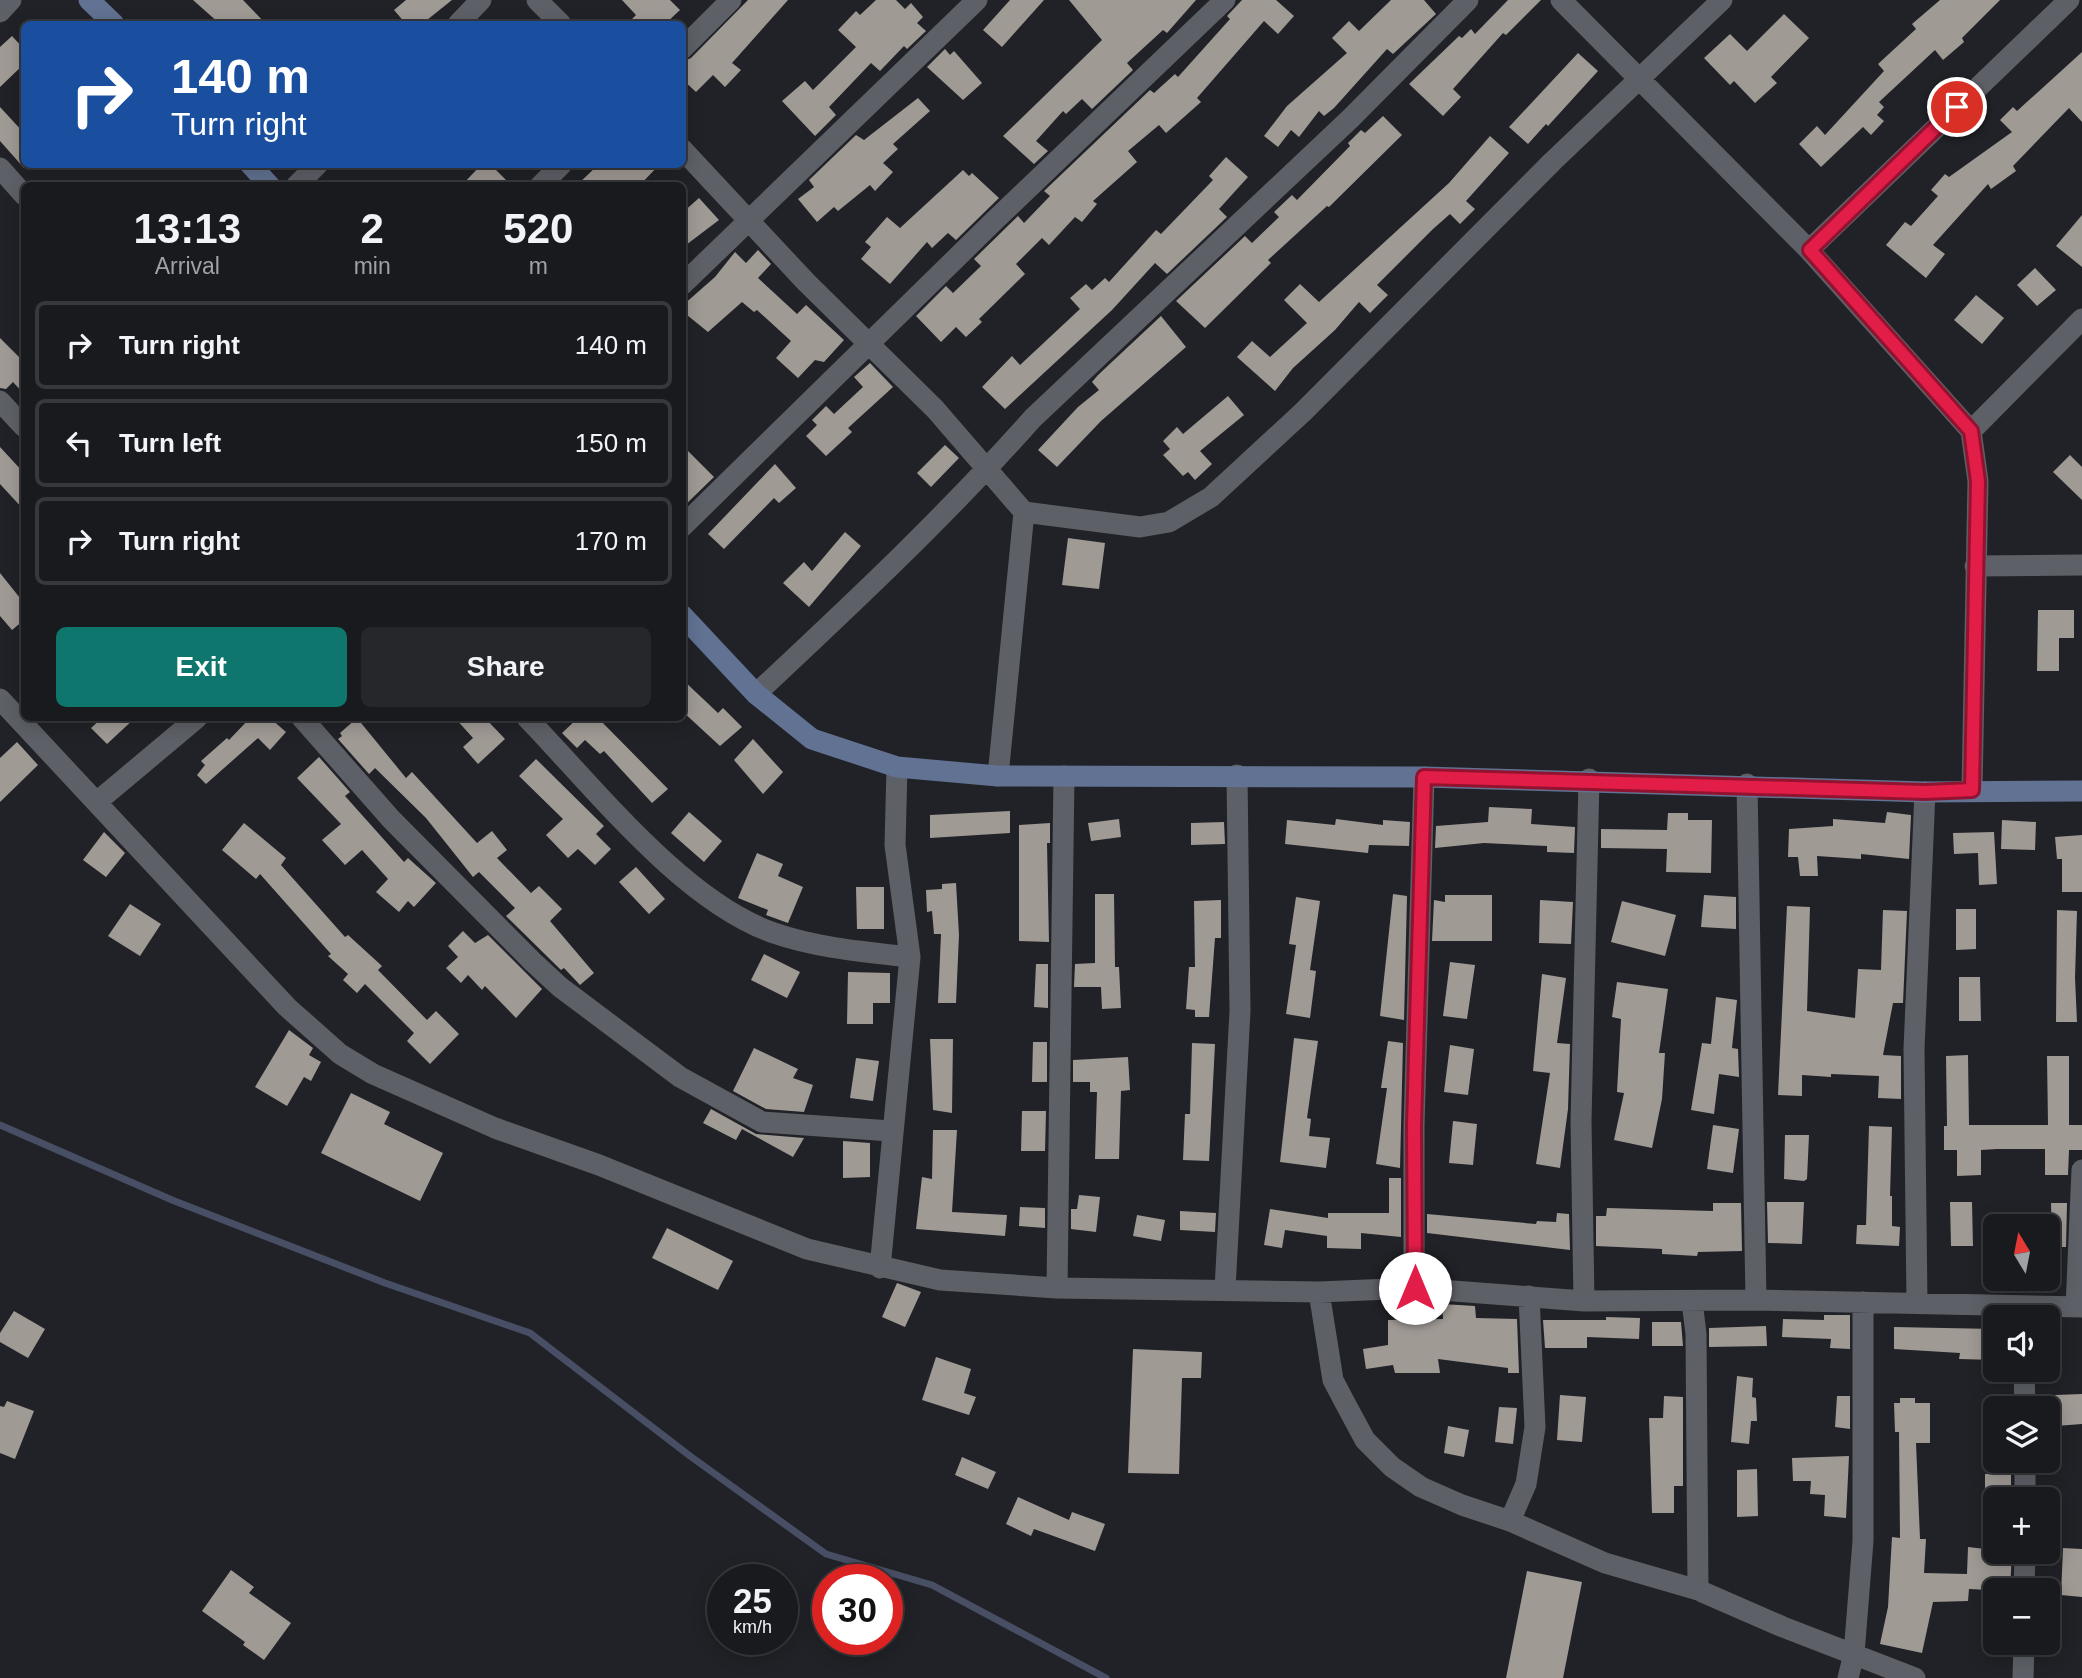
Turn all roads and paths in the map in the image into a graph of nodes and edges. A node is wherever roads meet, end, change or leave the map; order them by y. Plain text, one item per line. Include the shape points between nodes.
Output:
1 (11, 0) edge
2 (89, 0) edge
3 (481, 0) edge
4 (537, 0) edge
5 (732, 0) edge
6 (976, 0) edge
7 (1225, 0) edge
8 (1468, 0) edge
9 (1561, 0) edge
10 (1722, 0) edge
11 (2070, 0) edge
12 (0, 12) edge
13 (111, 21) edge
14 (461, 21) edge
15 (558, 21) edge
16 (686, 45) edge
17 (1638, 79) junction
18 (686, 153) edge
19 (0, 168) edge
20 (254, 168) edge
21 (314, 168) edge
22 (558, 168) edge
23 (266, 182) edge
24 (300, 182) edge
25 (544, 182) edge
26 (21, 192) edge
27 (748, 221) junction
28 (1810, 250) junction
29 (686, 281) edge
30 (2082, 319) edge
31 (867, 344) junction
32 (0, 401) edge
33 (21, 424) edge
34 (1971, 431) junction
35 (988, 469) junction
36 (1024, 512) junction
37 (686, 523) edge
38 (2082, 565) edge
39 (1975, 566) junction
40 (686, 619) edge
41 (755, 694) junction
42 (0, 699) edge
43 (21, 721) edge
44 (21, 721) edge
45 (193, 721) edge
46 (305, 721) edge
47 (530, 721) edge
48 (897, 767) junction
49 (1237, 775) junction
50 (998, 776) junction
51 (1064, 776) junction
52 (1424, 777) junction
53 (1589, 779) junction
54 (1747, 784) junction
55 (1972, 790) junction
56 (2082, 791) edge
57 (1925, 792) junction
58 (98, 801) junction
59 (910, 957) junction
60 (891, 1131) junction
61 (2082, 1170) edge
62 (880, 1268) junction
63 (1057, 1288) junction
64 (1415, 1288) junction
65 (1225, 1289) junction
66 (1319, 1292) junction
67 (1529, 1296) junction
68 (1756, 1300) junction
69 (1584, 1301) junction
70 (1692, 1301) junction
71 (1863, 1303) junction
72 (1917, 1303) junction
73 (2079, 1307) edge
74 (1983, 1309) edge
75 (2060, 1309) edge
76 (1510, 1521) junction
77 (1698, 1590) junction
78 (1854, 1654) junction
79 (2024, 1655) edge
80 (1848, 1678) edge
81 (1914, 1678) edge
82 (2024, 1678) edge

1 - 12 street
2 - 13 main road
3 - 14 street
4 - 15 street
5 - 16 street
6 - 27 street
7 - 31 street
8 - 35 street via 1351,118 1033,418
9 - 17 street
10 - 17 street
11 - 28 street
17 - 28 street
17 - 36 street via 1303,412 1211,497 1169,522 1140,527
18 - 27 street
19 - 26 street
20 - 23 main road
21 - 24 street
22 - 25 street
27 - 29 street
27 - 31 street
28 - 34 street
30 - 34 street
31 - 35 street
31 - 37 street
32 - 33 street
34 - 39 street via 1978,481
35 - 36 street
35 - 41 street
36 - 50 street
38 - 39 street
39 - 55 street
40 - 41 main road
41 - 48 main road via 812,739
42 - 44 street
43 - 58 street
45 - 58 street
46 - 60 street via 391,819 533,962 680,1077 762,1122
47 - 59 street via 665,860 748,921 808,942
48 - 50 main road
48 - 59 street via 895,845
49 - 51 main road
49 - 52 main road
49 - 65 street via 1240,1011
50 - 51 main road
51 - 63 street
52 - 53 main road
52 - 64 street via 1414,1126
53 - 54 main road
53 - 69 street via 1581,1121
54 - 57 main road
54 - 68 street
55 - 56 main road
55 - 57 main road
57 - 72 street via 1914,1049
58 - 62 street via 287,1007 340,1054 373,1074 495,1128 807,1249
59 - 60 street
60 - 62 street
61 - 73 street
62 - 63 street via 940,1280
63 - 65 street
64 - 66 street
64 - 67 street
65 - 66 street
66 - 76 street via 1333,1380 1365,1440 1421,1487
67 - 69 street
67 - 76 street via 1535,1427 1527,1484
68 - 70 street
68 - 71 street
69 - 70 street
70 - 77 street
71 - 72 street
71 - 78 street via 1863,1541
72 - 74 street
73 - 75 street
76 - 77 street via 1605,1563
77 - 78 street
78 - 80 street
78 - 81 street
79 - 82 street

